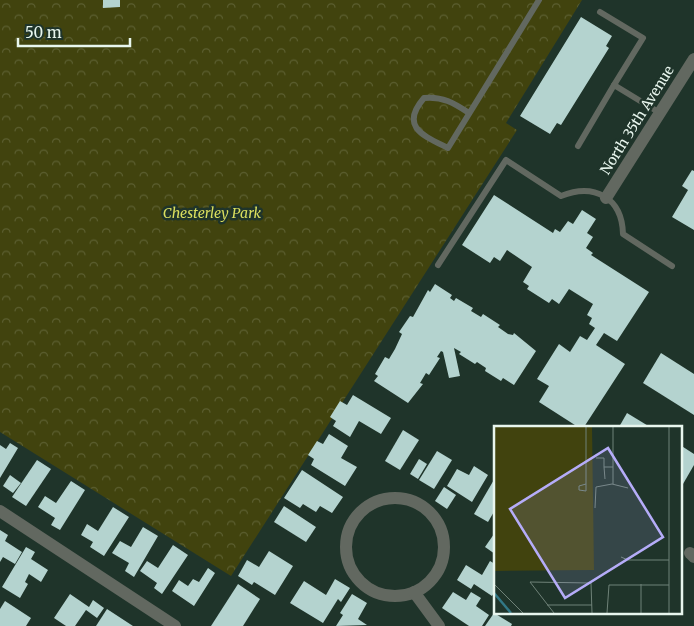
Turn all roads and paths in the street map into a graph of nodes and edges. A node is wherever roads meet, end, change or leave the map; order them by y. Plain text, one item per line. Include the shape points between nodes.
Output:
1 (539, 0) edge
2 (600, 12) dead end
3 (694, 59) edge
4 (614, 86) junction
5 (470, 112) junction
6 (660, 113) junction
7 (578, 146) dead end
8 (606, 198) junction
9 (438, 265) dead end
10 (672, 266) dead end
11 (0, 511) edge
12 (414, 592) junction
13 (175, 626) edge
14 (439, 626) edge

1 - 5 lane
2 - 4 lane via 643,38
3 - 6 street, North 35th Avenue
4 - 6 lane
4 - 7 lane
5 - 5 lane via 448,148 421,135 413,123 416,108 424,98 435,96
6 - 8 street, North 35th Avenue
8 - 9 lane via 588,190 574,190 561,196 506,160
8 - 10 lane via 615,206 623,224 623,234
11 - 13 street
12 - 12 street via 428,584 438,571 443,556 443,539 438,524 428,511 414,502 398,498 368,506 356,517 348,532 345,547 352,570 368,588 382,595
12 - 14 street

